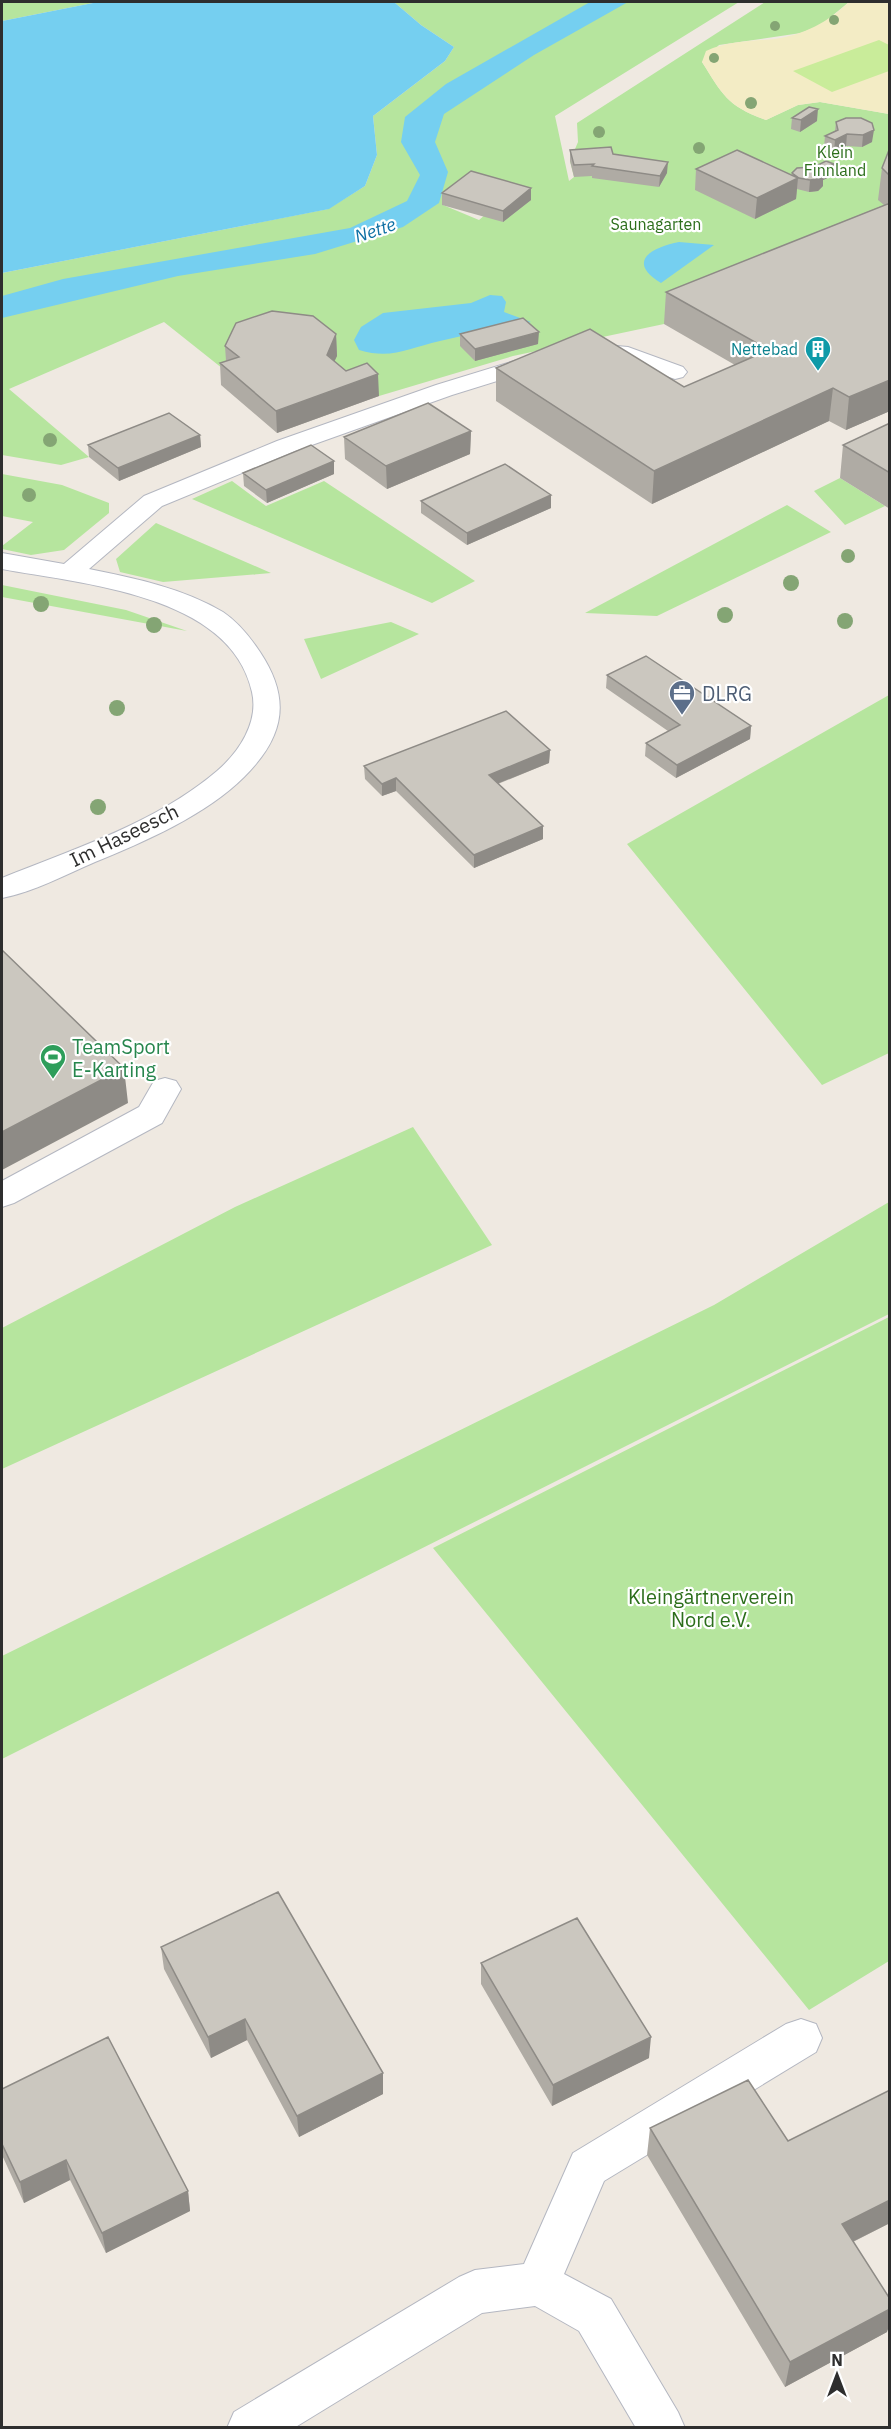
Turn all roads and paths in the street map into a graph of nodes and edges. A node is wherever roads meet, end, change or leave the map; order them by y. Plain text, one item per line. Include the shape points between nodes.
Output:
1 (675, 372) dead end
2 (2, 561) edge
3 (69, 573) junction
4 (2, 889) edge
5 (165, 1089) dead end
6 (2, 1195) edge
7 (801, 2038) dead end
8 (538, 2284) junction
9 (250, 2427) edge
10 (662, 2427) edge

1 - 3 street via 620,352 581,351 444,390 286,446 153,501
2 - 3 street, Im Haseesch
3 - 4 street, Im Haseesch via 150,592 213,618 250,654 266,689 261,735 226,778 162,820
5 - 6 street via 151,1115
7 - 8 street via 588,2167
8 - 9 street via 475,2292
8 - 10 street via 595,2315

